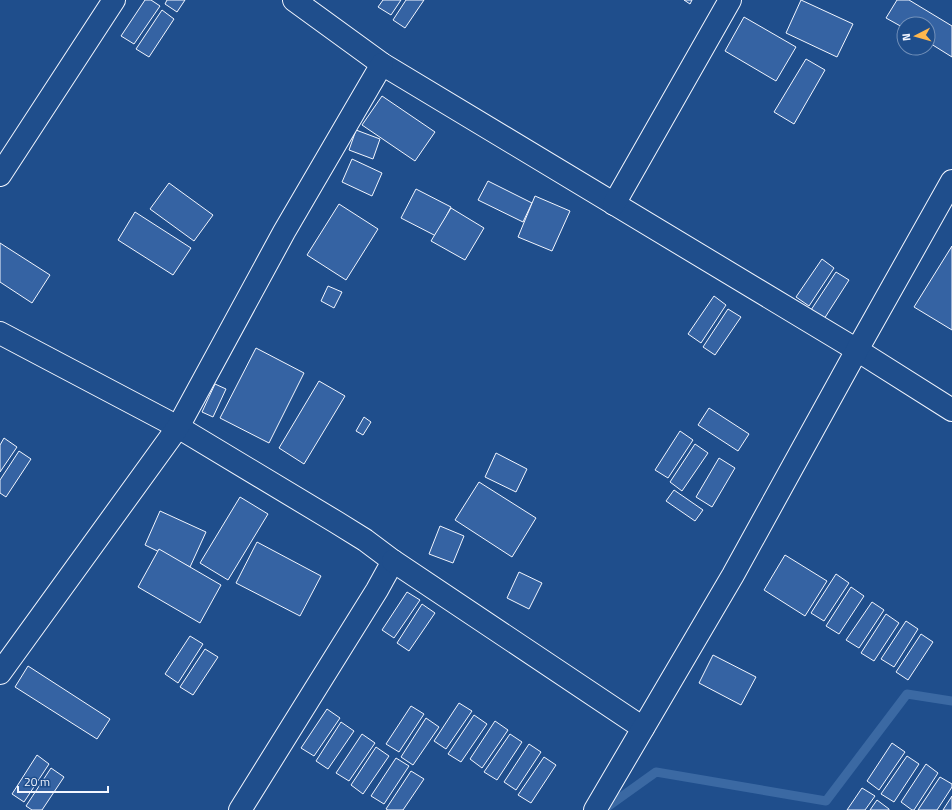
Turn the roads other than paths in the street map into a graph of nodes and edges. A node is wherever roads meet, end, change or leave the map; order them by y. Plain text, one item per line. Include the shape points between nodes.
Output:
1 (114, 0) edge
2 (730, 0) edge
3 (297, 1) edge
4 (382, 64) junction
5 (0, 175) edge
6 (952, 181) edge
7 (614, 204) junction
8 (0, 333) edge
9 (857, 350) junction
10 (952, 410) edge
11 (178, 427) junction
12 (393, 561) junction
13 (0, 673) edge
14 (643, 728) junction
15 (240, 810) edge
16 (595, 810) edge

1 - 5 street
2 - 7 street
3 - 4 street
4 - 7 street
4 - 11 street via 284,232
6 - 9 street
7 - 9 street
8 - 11 street
9 - 10 street
9 - 14 street via 733,575
11 - 12 street via 365,540
11 - 13 street
12 - 14 street
12 - 15 street
14 - 16 street

